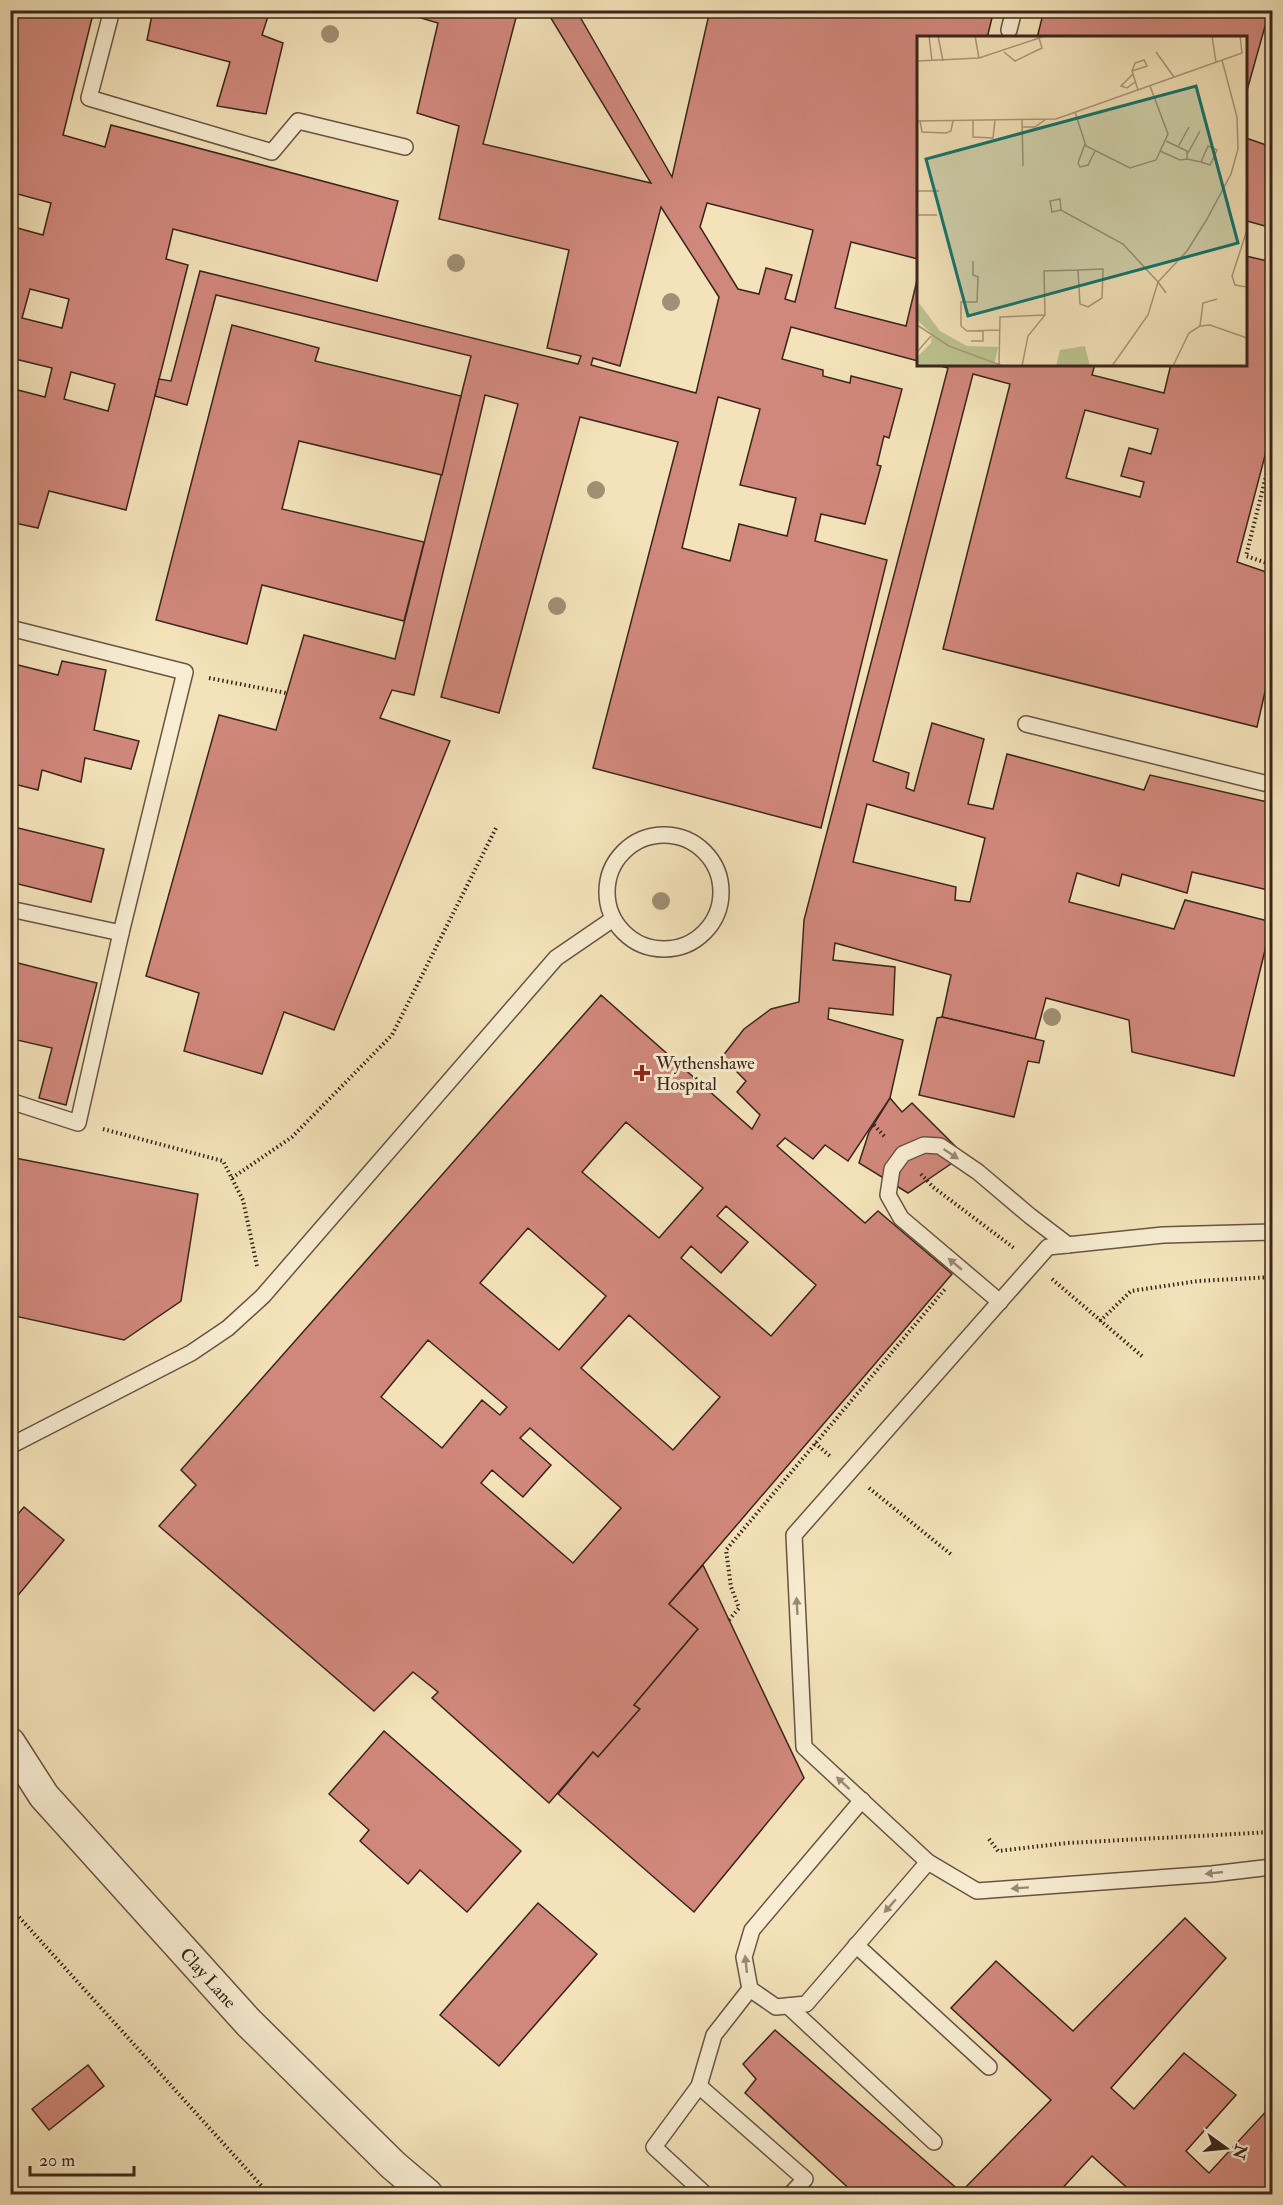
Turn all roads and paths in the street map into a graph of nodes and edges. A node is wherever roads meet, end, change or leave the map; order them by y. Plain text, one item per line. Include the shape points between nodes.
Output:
1 (112, 10) edge
2 (1014, 10) edge
3 (1009, 30) dead end
4 (405, 147) dead end
5 (1270, 450) edge
6 (1272, 565) edge
7 (10, 628) edge
8 (185, 672) junction
9 (286, 693) dead end
10 (1026, 724) dead end
11 (1272, 785) edge
12 (497, 826) dead end
13 (10, 909) edge
14 (613, 920) junction
15 (121, 933) junction
16 (10, 1101) edge
17 (78, 1123) junction
18 (874, 1125) dead end
19 (903, 1154) junction
20 (232, 1178) junction
21 (1272, 1232) edge
22 (1068, 1245) junction
23 (1033, 1263) junction
24 (1272, 1277) edge
25 (947, 1288) dead end
26 (263, 1296) junction
27 (1000, 1302) junction
28 (1100, 1321) junction
29 (1143, 1357) dead end
30 (815, 1443) junction
31 (10, 1446) edge
32 (850, 1472) junction
33 (953, 1556) dead end
34 (729, 1620) dead end
35 (10, 1743) edge
36 (862, 1800) junction
37 (1272, 1832) edge
38 (990, 1839) dead end
39 (928, 1862) junction
40 (1272, 1867) edge
41 (10, 1907) edge
42 (856, 1945) junction
43 (750, 1989) junction
44 (788, 2006) junction
45 (989, 2067) dead end
46 (699, 2086) junction
47 (934, 2142) dead end
48 (269, 2194) edge
49 (427, 2194) edge
50 (705, 2194) edge
51 (791, 2194) edge

1 - 4 lane via 89,98 272,152 298,121
2 - 3 lane
5 - 6 path via 1246,556
7 - 8 lane
8 - 9 path
8 - 15 lane
10 - 11 lane
12 - 20 path via 392,1035 292,1137
13 - 15 lane
14 - 14 lane via 606,897 609,873 622,851 648,836 686,838 710,856 721,883 718,913 701,936 677,948 638,943
14 - 26 lane via 556,958
15 - 17 lane
16 - 17 lane
17 - 20 path via 223,1161
18 - 19 path
19 -> 22 lane via 924,1145 939,1146 978,1172
19 - 23 path via 933,1186
27 -> 19 lane via 901,1218 888,1195 892,1169
20 - 26 path via 243,1200
21 - 22 lane via 1163,1235
22 - 23 lane via 1048,1247
23 - 27 lane
23 - 28 path
24 - 28 path via 1198,1281 1131,1291
25 - 30 path
26 - 31 lane via 228,1328 191,1353
27 - 32 lane
28 - 29 path
30 - 32 path
30 - 34 path via 726,1550 730,1587 740,1608
32 - 33 path
36 -> 32 lane via 804,1747 794,1535
35 - 49 street, Clay Lane via 44,1796 248,2022
36 - 39 lane
43 -> 36 lane via 744,1957 752,1930
37 - 38 path via 1067,1843 998,1851
40 -> 39 lane via 977,1891
39 -> 42 lane
41 - 48 path
42 - 44 lane via 806,2004
42 - 45 lane
43 - 44 lane via 776,2007
43 - 46 lane via 714,2035
44 - 47 lane
46 - 50 lane via 654,2147
46 - 51 lane via 805,2179

